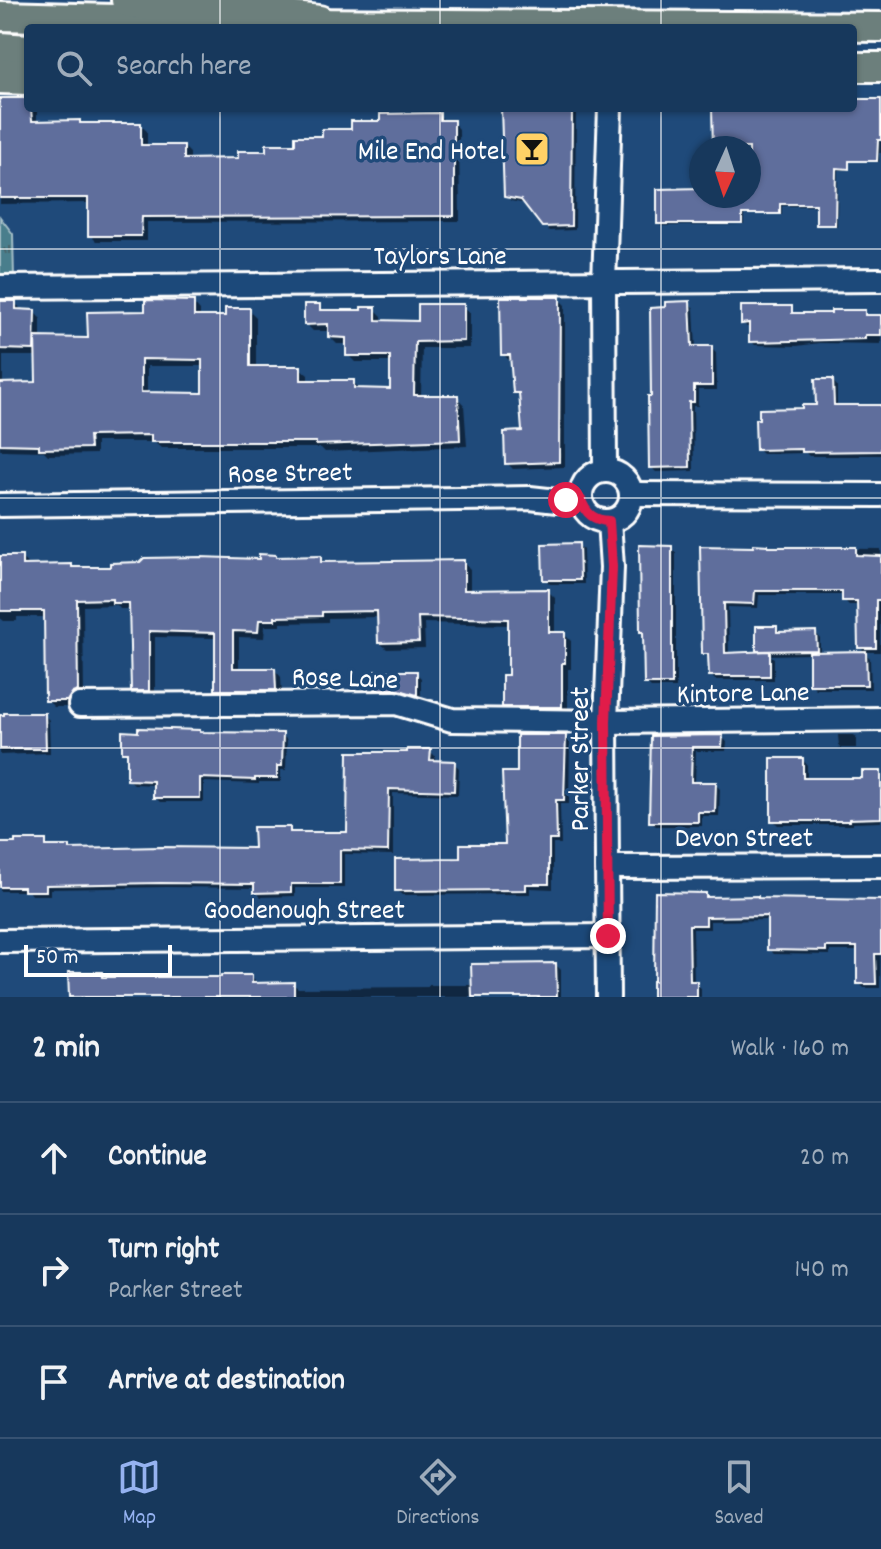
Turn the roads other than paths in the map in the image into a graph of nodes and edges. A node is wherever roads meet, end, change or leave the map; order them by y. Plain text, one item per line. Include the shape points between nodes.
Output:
1 (129, 0) edge
2 (0, 16) edge
3 (319, 23) junction
4 (392, 24) edge
5 (857, 27) edge
6 (881, 27) edge
7 (0, 47) edge
8 (24, 49) edge
9 (857, 67) edge
10 (881, 67) edge
11 (0, 76) edge
12 (24, 77) edge
13 (610, 112) edge
14 (881, 280) edge
15 (604, 283) junction
16 (0, 287) edge
17 (605, 471) junction
18 (632, 494) junction
19 (881, 495) edge
20 (581, 500) junction
21 (0, 505) edge
22 (609, 521) junction
23 (80, 705) dead end
24 (881, 719) edge
25 (606, 722) junction
26 (881, 866) edge
27 (607, 867) junction
28 (608, 936) junction
29 (0, 941) edge
30 (608, 997) edge

1 - 3 highway
2 - 3 main road
3 - 4 main road
5 - 6 main road
7 - 8 main road
9 - 10 main road
11 - 12 highway
13 - 15 street
14 - 15 street, Taylors Lane
15 - 16 street, Taylors Lane
15 - 17 street
17 - 18 street via 626,480
17 - 20 street via 586,481
18 - 19 street
18 - 22 street via 625,513
20 - 21 street, Rose Street
20 - 22 street via 593,517
22 - 25 street, Parker Street
23 - 25 street, Rose Lane via 396,703 452,720
24 - 25 street, Kintore Lane
25 - 27 street, Parker Street
26 - 27 street, Devon Street
27 - 28 street, Parker Street
28 - 29 street, Goodenough Street
28 - 30 street, Parker Street

